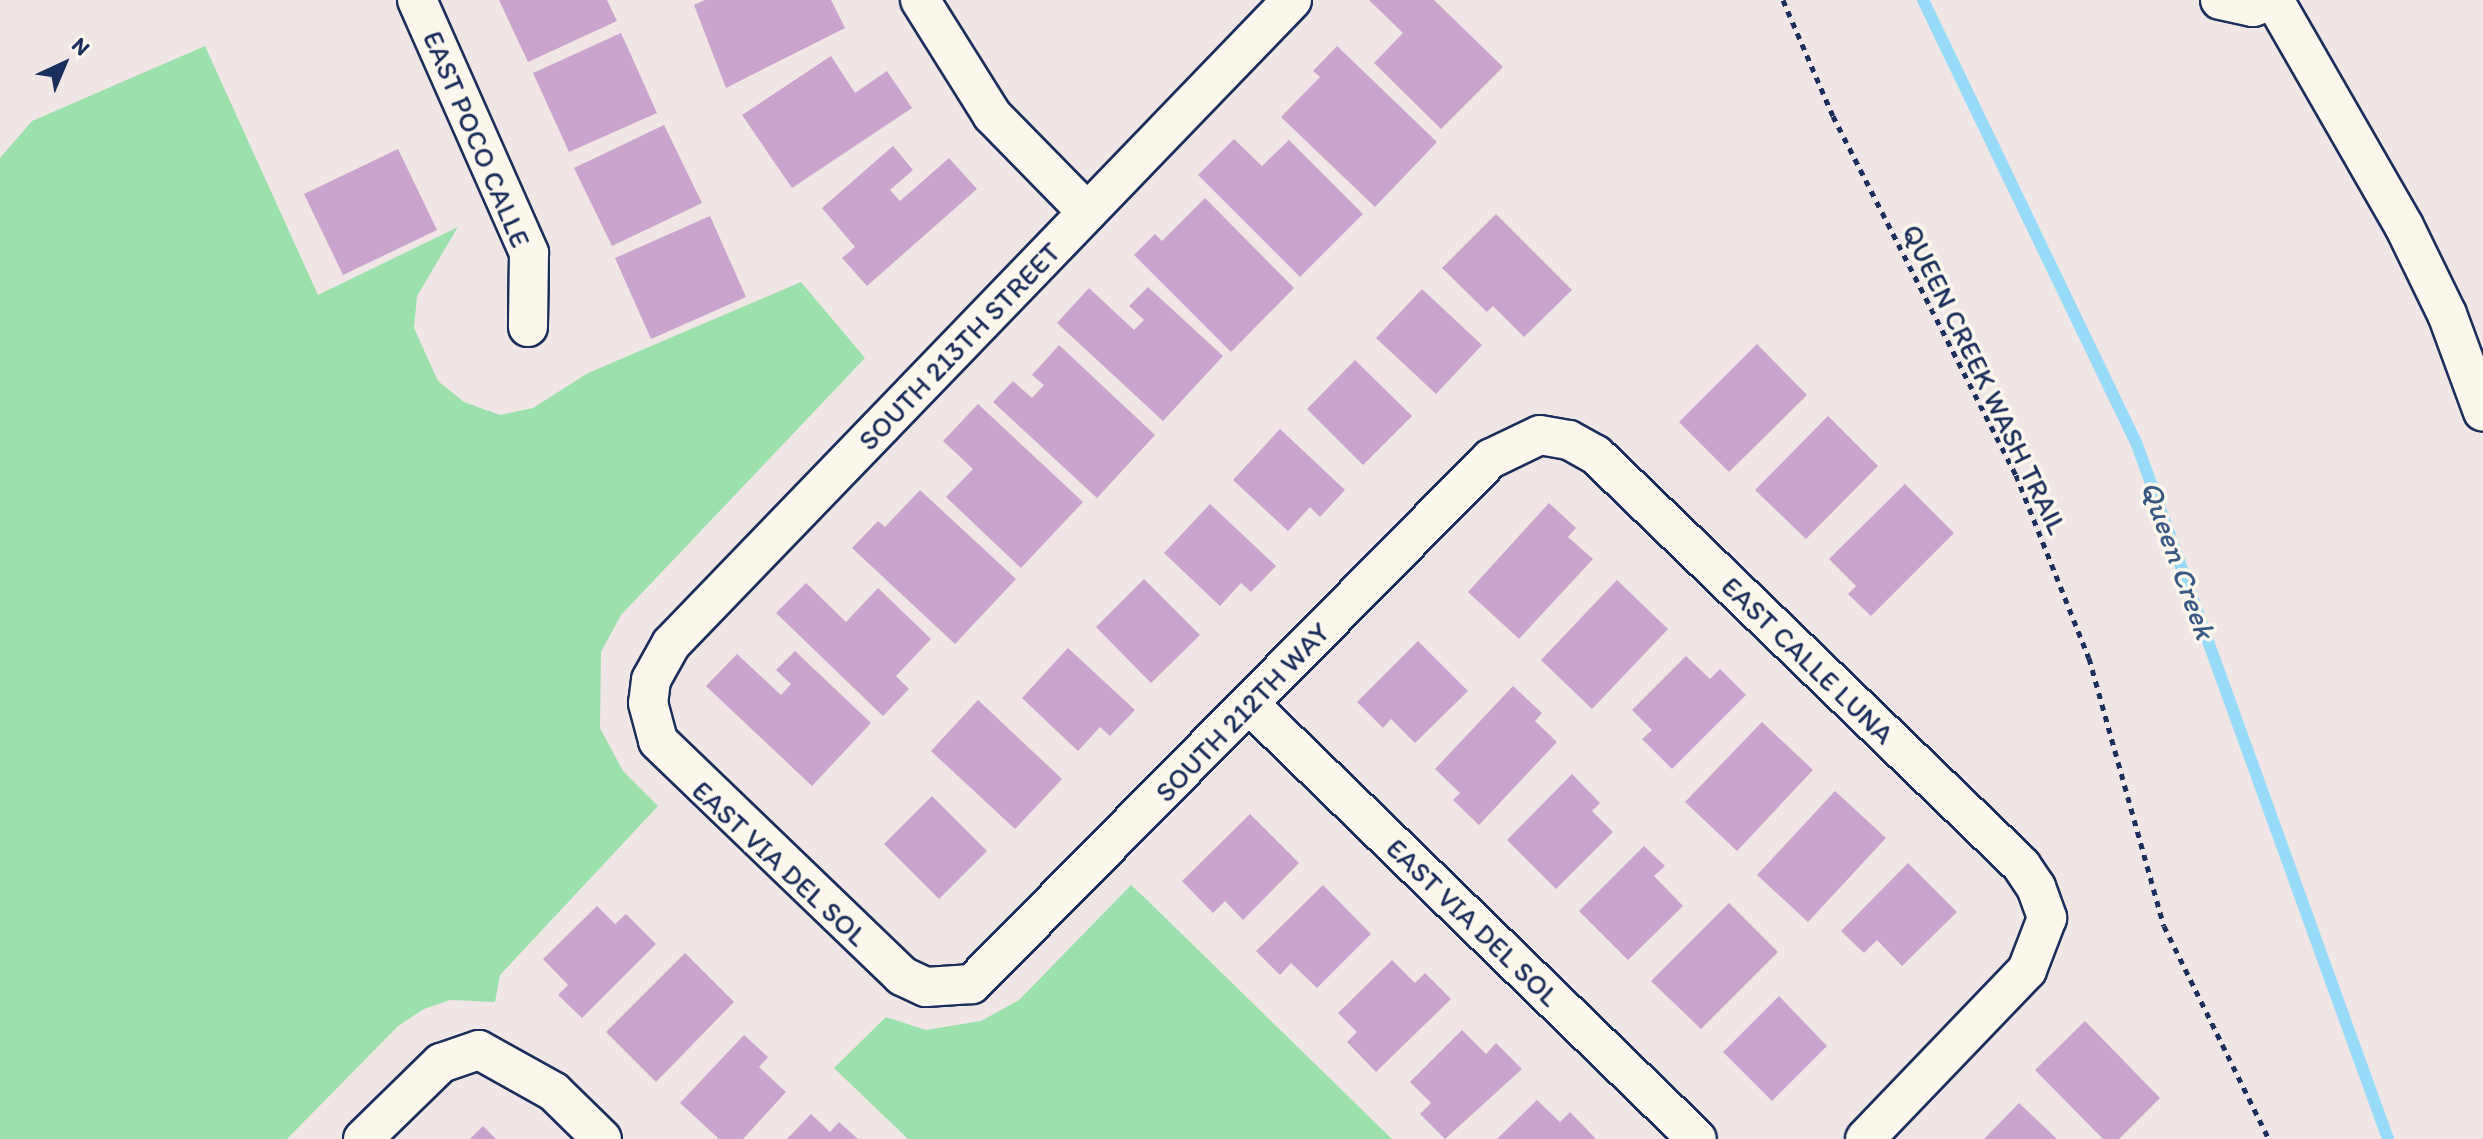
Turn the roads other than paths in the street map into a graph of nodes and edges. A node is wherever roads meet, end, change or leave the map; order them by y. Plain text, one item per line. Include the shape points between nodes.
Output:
1 (417, 0) edge
2 (920, 0) edge
3 (1292, 0) edge
4 (2220, 0) edge
5 (2273, 0) edge
6 (1087, 212) junction
7 (528, 327) dead end
8 (2483, 412) edge
9 (1540, 435) joint
10 (648, 703) joint
11 (1249, 704) junction
12 (946, 988) joint
13 (363, 1139) edge
14 (602, 1139) edge
15 (1697, 1139) edge
16 (1865, 1139) edge

1 - 7 street, EAST POCO CALLE via 529,253
2 - 6 street via 992,115
3 - 6 street, SOUTH 213TH STREET
4 - 5 street via 2253,7
5 - 8 street via 2404,226 2447,314
6 - 10 street, SOUTH 213TH STREET via 671,644 654,671
9 - 11 street, SOUTH 212TH WAY via 1490,459
9 - 16 street, EAST CALLE LUNA via 1569,440 1596,455 2021,865 2047,918 2027,970
10 - 12 street, EAST VIA DEL SOL via 654,733 672,760 783,868 902,976
11 - 12 street, SOUTH 212TH WAY via 994,967 972,984
11 - 15 street, EAST VIA DEL SOL
13 - 14 street via 441,1063 479,1050 517,1066 554,1092

